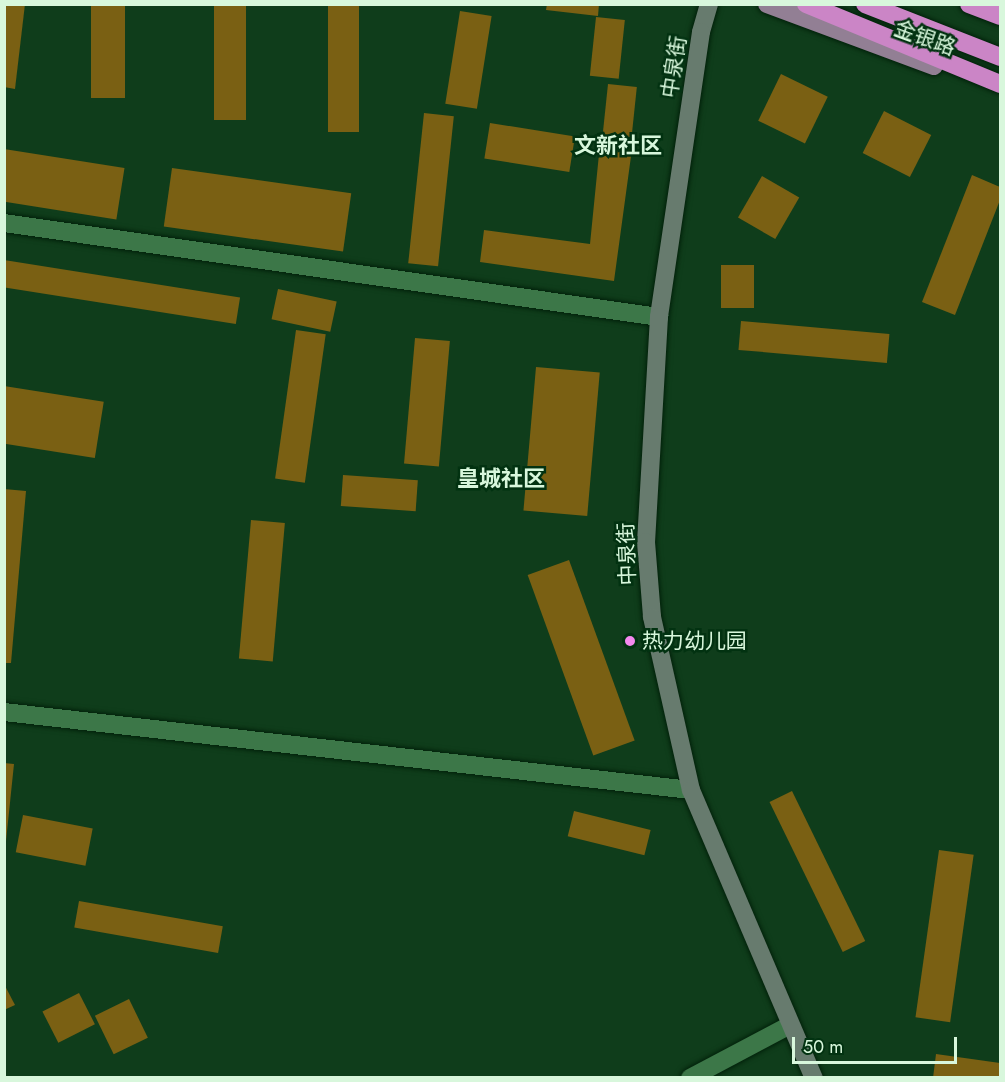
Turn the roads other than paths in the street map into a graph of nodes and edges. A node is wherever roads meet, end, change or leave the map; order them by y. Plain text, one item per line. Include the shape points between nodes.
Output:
1 (709, 4) edge
2 (767, 4) edge
3 (806, 4) edge
4 (865, 4) edge
5 (969, 4) edge
6 (1000, 16) edge
7 (1000, 57) edge
8 (1000, 84) edge
9 (1000, 90) edge
10 (4, 223) edge
11 (659, 317) junction
12 (4, 712) edge
13 (691, 790) junction
14 (790, 1025) junction
15 (690, 1077) edge
16 (814, 1077) edge

1 - 11 street, 中泉街 via 701,32
2 - 9 main road, 金银路
3 - 8 highway
4 - 7 highway
5 - 6 highway
10 - 11 street
11 - 13 street, 中泉街 via 646,542 652,617
12 - 13 street
13 - 14 street, 中泉街
14 - 15 street
14 - 16 street, 中泉街

